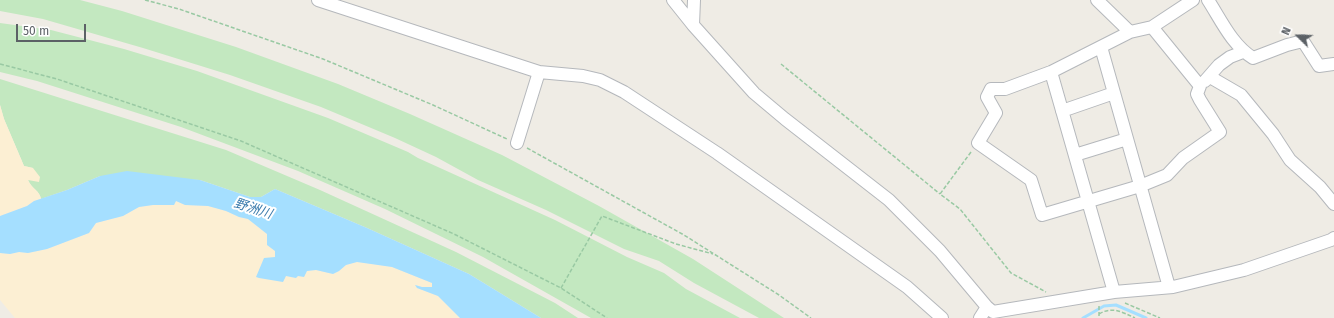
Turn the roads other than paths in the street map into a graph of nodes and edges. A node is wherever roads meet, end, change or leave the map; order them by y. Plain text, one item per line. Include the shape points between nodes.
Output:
1 (318, 0) edge
2 (673, 0) edge
3 (694, 0) edge
4 (1097, 0) edge
5 (1193, 0) edge
6 (1208, 0) edge
7 (693, 25) junction
8 (1152, 26) junction
9 (1130, 32) junction
10 (1101, 47) junction
11 (1243, 52) junction
12 (1334, 64) edge
13 (539, 72) junction
14 (1051, 72) junction
15 (1210, 76) junction
16 (1200, 86) junction
17 (1114, 93) junction
18 (1062, 111) junction
19 (1127, 139) junction
20 (517, 143) road end
21 (1075, 155) junction
22 (1140, 186) junction
23 (1089, 201) junction
24 (1334, 204) edge
25 (1334, 238) edge
26 (1169, 287) junction
27 (1114, 292) junction
28 (987, 307) junction
29 (942, 318) edge
30 (980, 318) edge

1 - 13 street
2 - 7 street
3 - 7 street
4 - 9 street
5 - 8 street
6 - 11 street
7 - 28 street via 754,93 785,120 890,200 940,251
8 - 9 street
8 - 16 street
9 - 10 street
10 - 14 street
10 - 17 street
11 - 12 street via 1253,58 1303,41 1318,66
11 - 15 street via 1230,57
13 - 20 street
13 - 29 street via 600,80 624,92 907,287
14 - 18 street
14 - 23 street via 1005,89 991,89 988,97 996,113 978,143 1031,180 1042,215
15 - 16 street
15 - 24 street via 1241,95 1273,134 1290,160 1320,187
16 - 22 street via 1197,94 1220,132 1183,158 1168,175
17 - 18 street
17 - 19 street
18 - 21 street
19 - 21 street
19 - 22 street
21 - 23 street
22 - 23 street
22 - 26 street
23 - 27 street
25 - 26 street via 1244,270
26 - 27 street
27 - 28 street via 993,312
28 - 30 street

